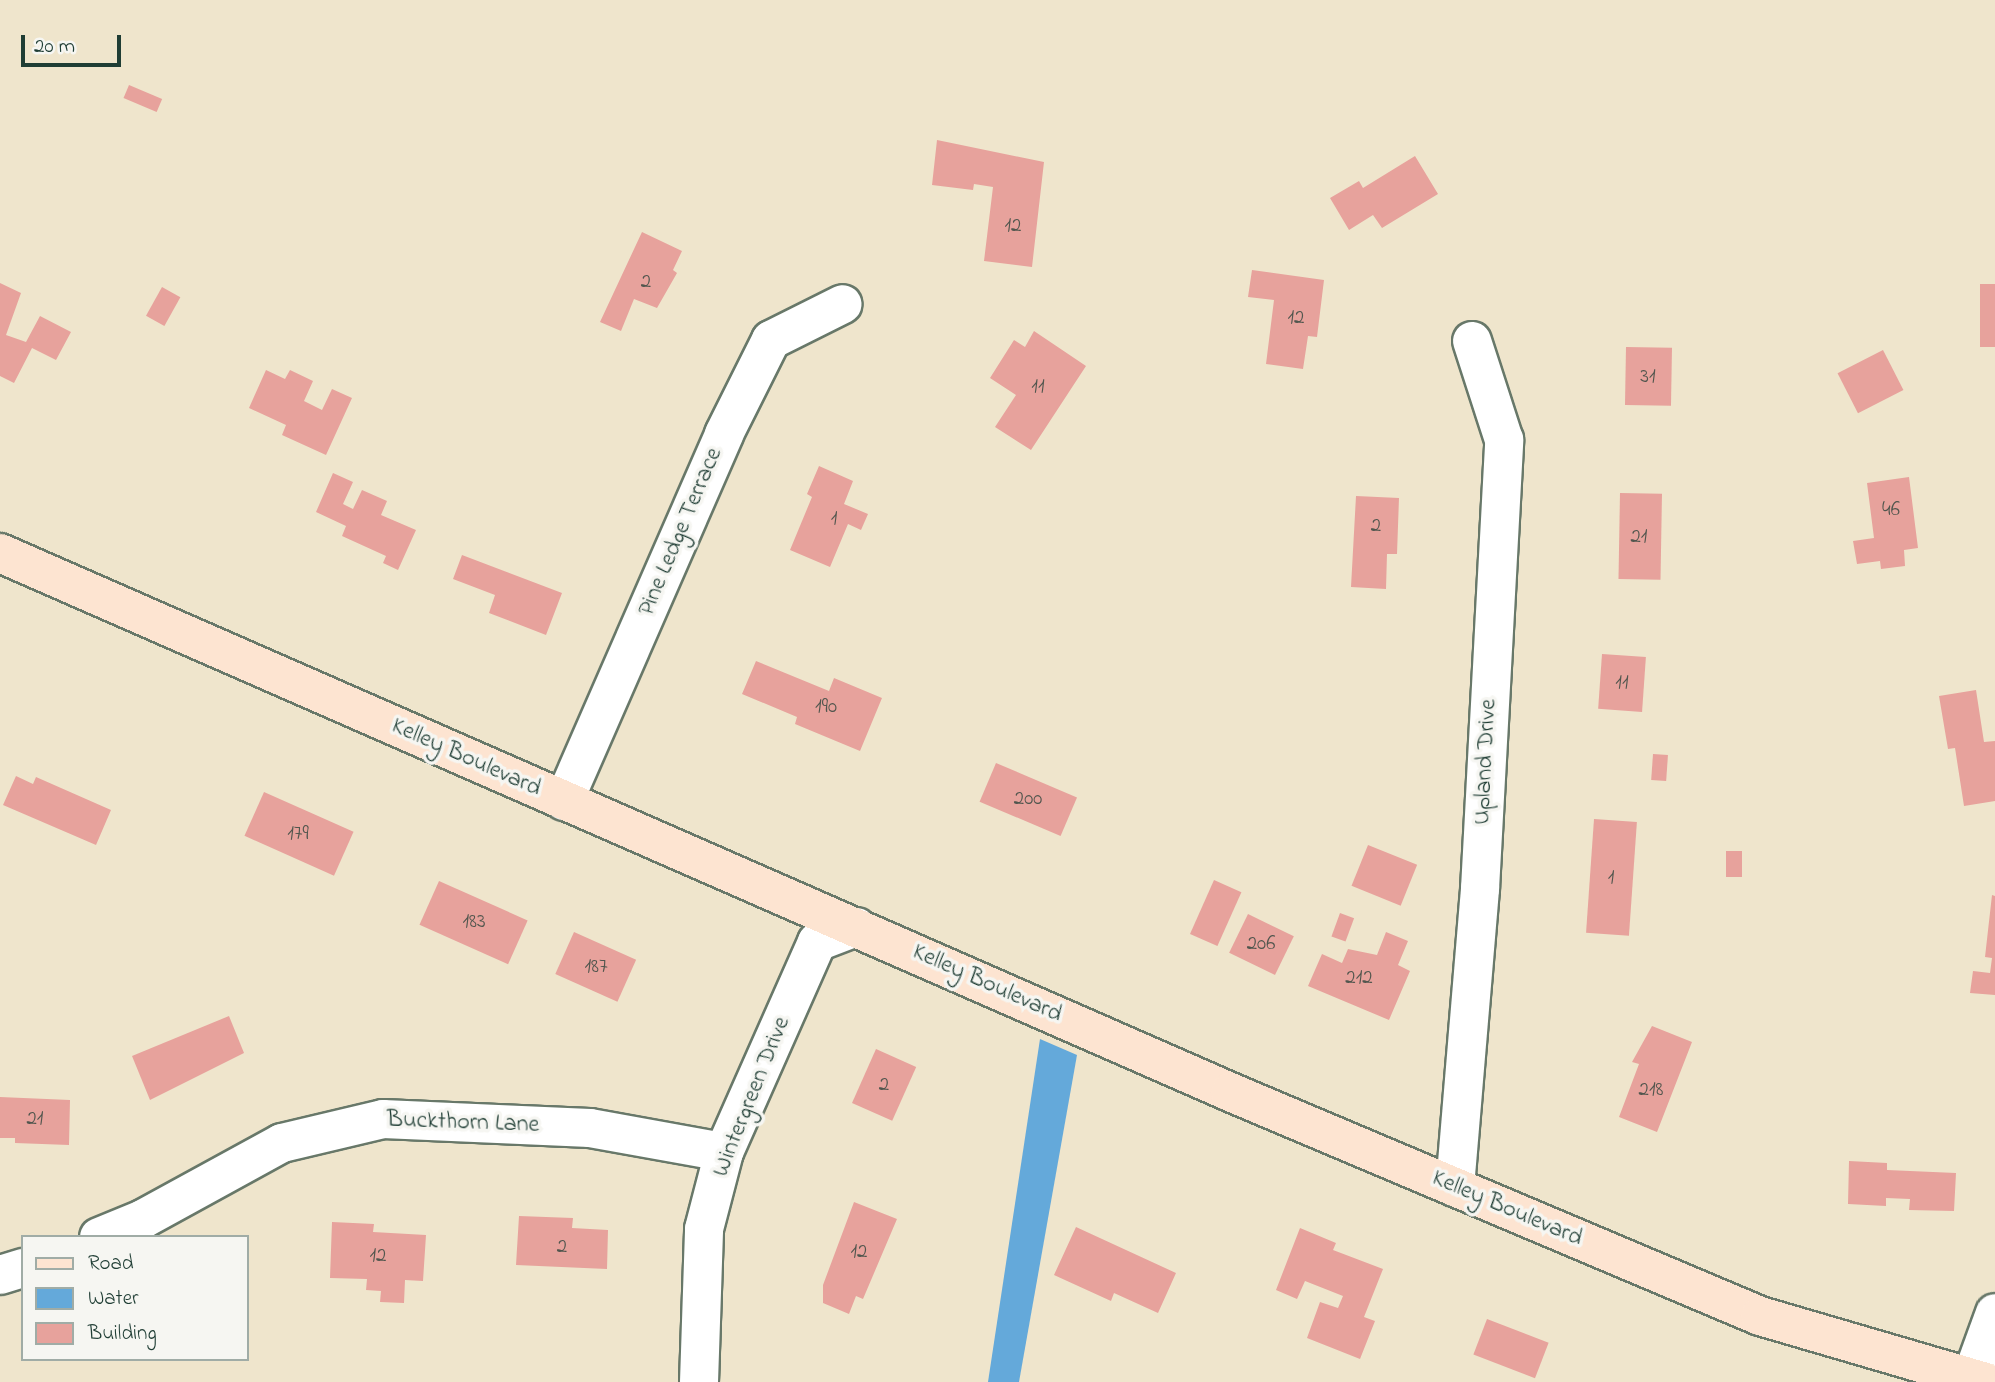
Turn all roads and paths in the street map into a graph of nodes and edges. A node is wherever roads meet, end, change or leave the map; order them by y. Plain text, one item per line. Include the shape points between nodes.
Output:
1 (843, 304) dead end
2 (1472, 341) dead end
3 (0, 554) edge
4 (564, 801) junction
5 (856, 927) junction
6 (724, 1152) junction
7 (1455, 1187) junction
8 (104, 1235) edge
9 (21, 1269) edge
10 (0, 1275) edge
11 (1995, 1313) edge
12 (1978, 1380) edge
13 (699, 1382) edge

1 - 4 street, Pine Ledge Terrace via 771,340 724,434
2 - 7 street, Upland Drive via 1504,440 1480,889
3 - 4 main road, Kelley Boulevard
4 - 5 main road, Kelley Boulevard
5 - 6 street, Wintergreen Drive via 817,942
5 - 7 main road, Kelley Boulevard
6 - 8 street, Buckthorn Lane via 590,1128 383,1119 282,1143 143,1219
6 - 13 street, Wintergreen Drive via 704,1229
7 - 12 main road, Kelley Boulevard via 1760,1316
9 - 10 street
11 - 12 street

